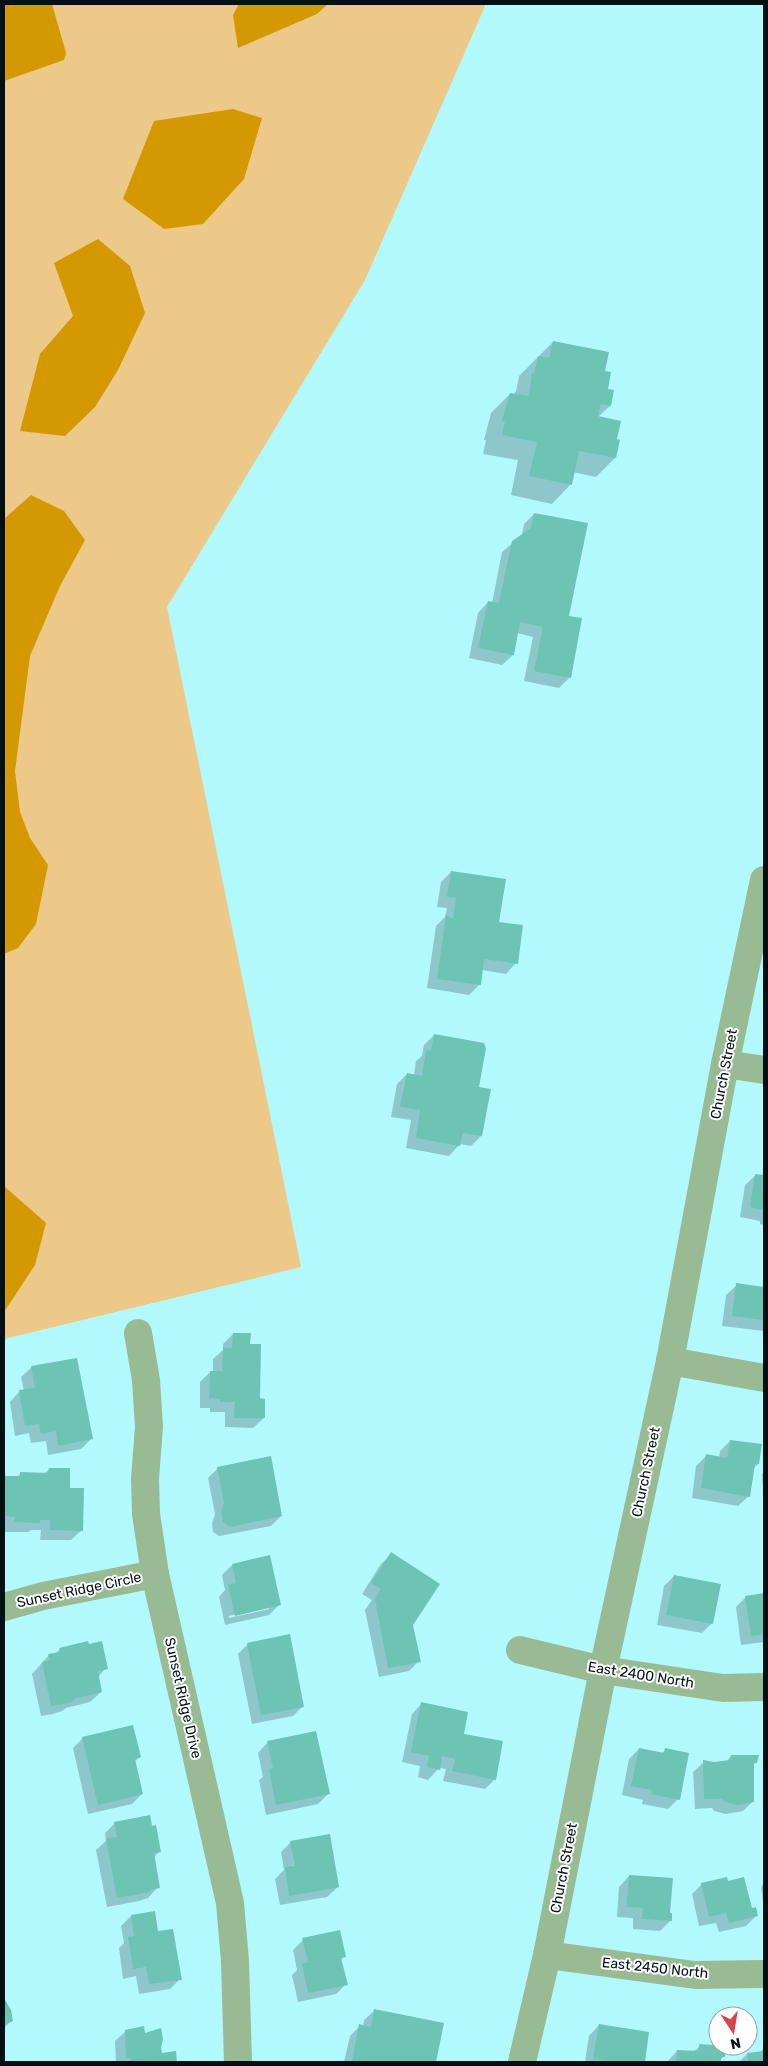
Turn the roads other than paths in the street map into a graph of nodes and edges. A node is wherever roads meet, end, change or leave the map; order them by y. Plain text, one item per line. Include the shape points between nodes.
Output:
1 (764, 880) edge
2 (725, 1064) junction
3 (764, 1070) edge
4 (138, 1333) dead end
5 (670, 1361) junction
6 (764, 1378) edge
7 (155, 1574) junction
8 (4, 1607) edge
9 (520, 1650) dead end
10 (603, 1670) junction
11 (764, 1687) edge
12 (547, 1955) junction
13 (764, 1974) edge
14 (238, 2062) edge
15 (522, 2062) edge

1 - 2 street, Church Street
2 - 3 street
2 - 5 street, Church Street
4 - 7 street, Sunset Ridge Drive via 149,1427 146,1514
5 - 6 street
5 - 10 street, Church Street
7 - 8 street, Sunset Ridge Circle
7 - 14 street, Sunset Ridge Drive via 230,1903
9 - 10 street, East 2400 North
10 - 11 street, East 2400 North via 722,1688
10 - 12 street, Church Street
12 - 13 street, East 2450 North via 694,1975
12 - 15 street, Church Street

